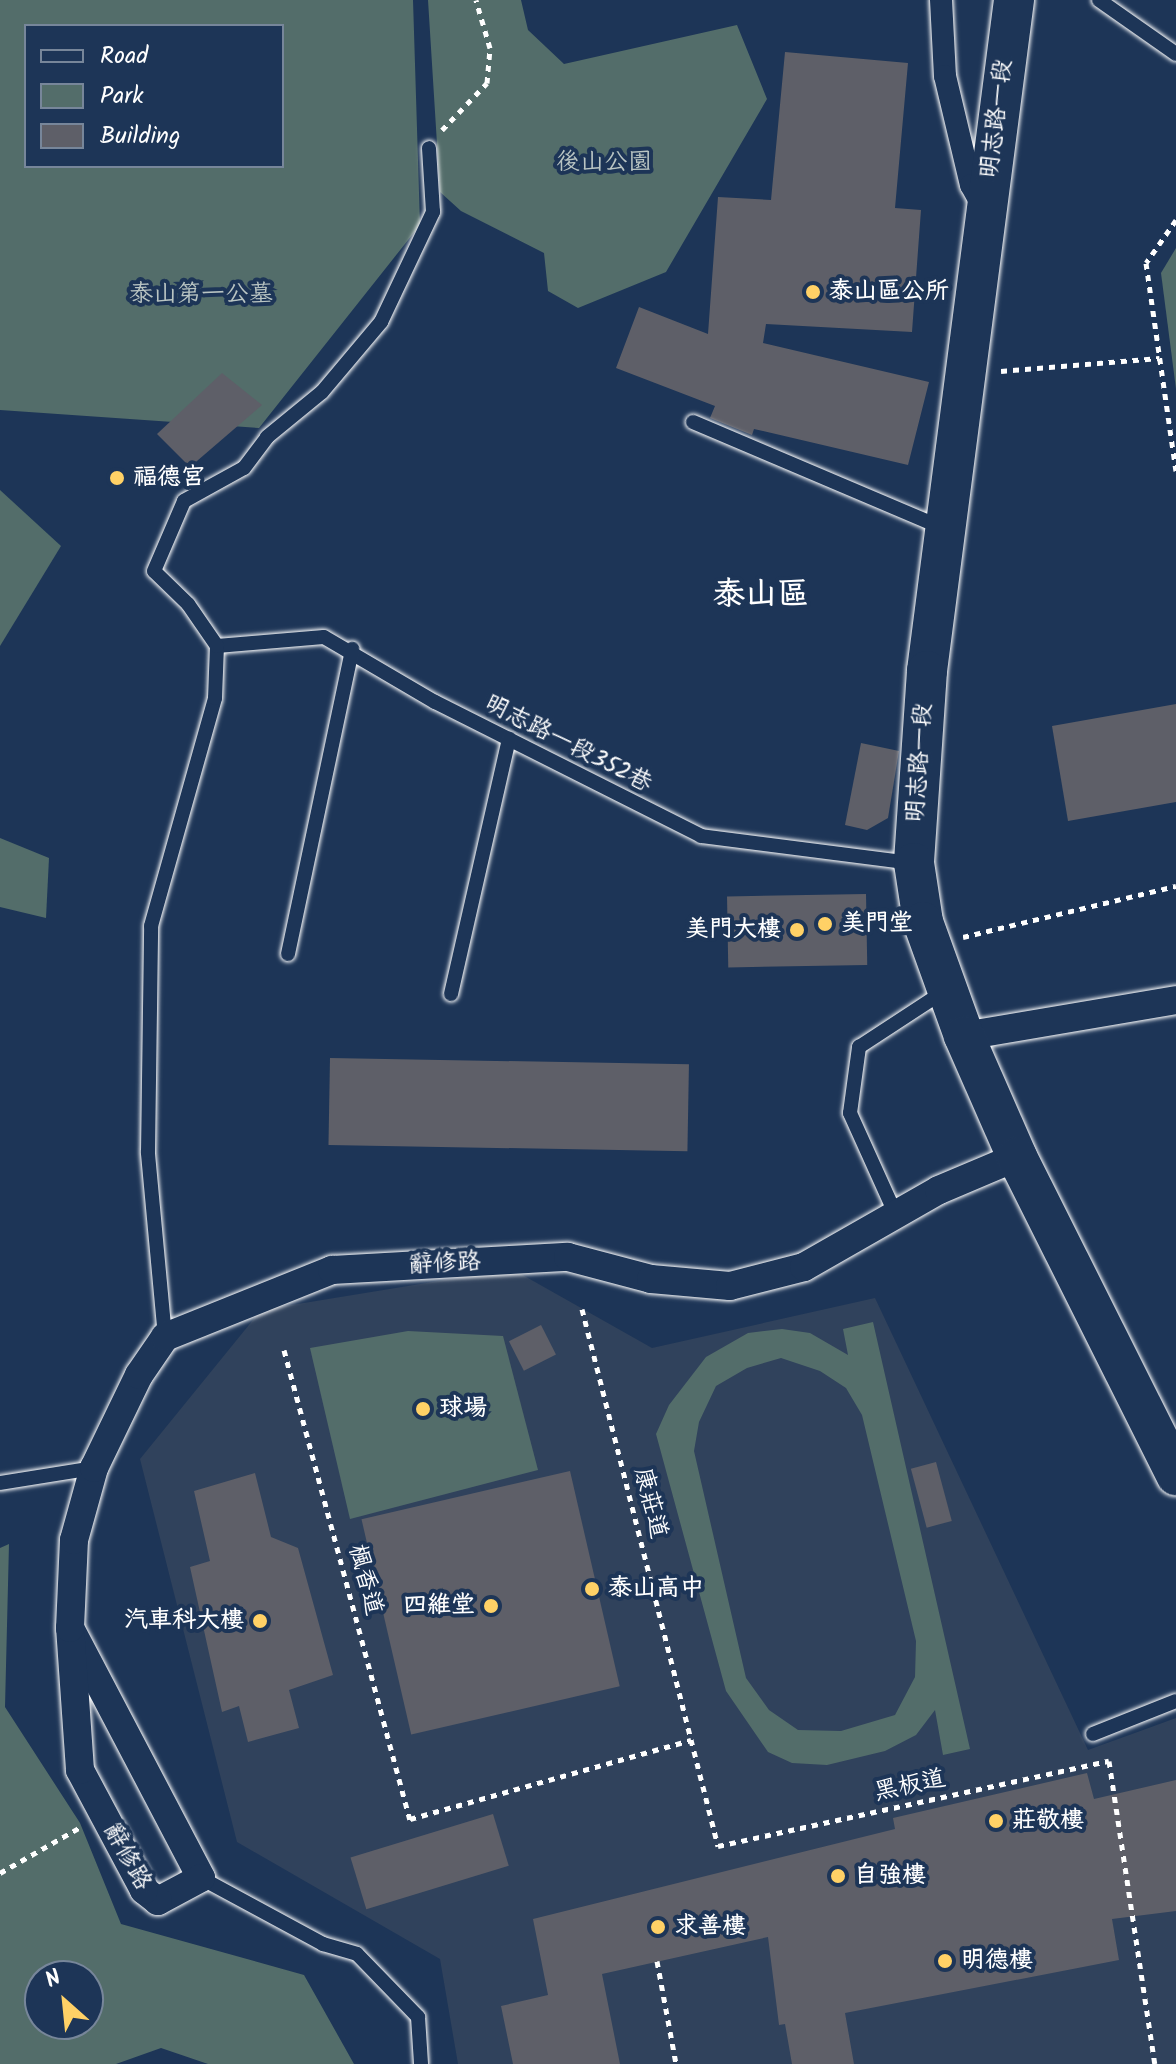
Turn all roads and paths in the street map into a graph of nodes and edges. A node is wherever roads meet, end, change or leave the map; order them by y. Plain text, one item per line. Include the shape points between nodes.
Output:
1 (476, 0) edge
2 (941, 0) edge
3 (1014, 0) edge
4 (1099, 0) edge
5 (1176, 54) edge
6 (429, 148) joint
7 (985, 210) junction
8 (1176, 220) edge
9 (1159, 358) junction
10 (966, 373) junction
11 (693, 422) dead end
12 (1176, 471) edge
13 (946, 529) junction
14 (217, 646) junction
15 (352, 649) junction
16 (509, 739) junction
17 (914, 863) junction
18 (1176, 886) edge
19 (930, 939) junction
20 (288, 954) dead end
21 (947, 989) junction
22 (451, 994) dead end
23 (1176, 1000) edge
24 (964, 1036) junction
25 (1017, 1157) junction
26 (896, 1215) junction
27 (582, 1309) dead end
28 (165, 1337) junction
29 (284, 1350) dead end
30 (94, 1468) junction
31 (1176, 1475) edge
32 (0, 1483) edge
33 (70, 1628) junction
34 (1176, 1701) edge
35 (1093, 1734) dead end
36 (691, 1740) junction
37 (104, 1814) junction
38 (718, 1846) joint
39 (0, 1873) edge
40 (201, 1878) junction
41 (657, 1961) dead end
42 (421, 2064) edge
43 (676, 2064) edge
44 (1155, 2064) edge

1 - 6 path via 490,48 487,83
2 - 7 street via 945,76 971,185
3 - 7 main road, 明志路一段
4 - 5 lane
6 - 14 lane via 433,212 381,322 322,392 267,437 244,468 184,501 154,571 188,604
7 - 10 main road, 明志路一段
8 - 9 path via 1146,263
9 - 10 path
9 - 12 path
10 - 13 main road, 明志路一段
11 - 13 lane
13 - 17 main road, 明志路一段 via 916,781
14 - 15 lane, 明志路一段352巷 via 324,637
14 - 28 lane via 215,698 151,926 148,1152
15 - 16 lane, 明志路一段352巷 via 435,702
15 - 20 lane
16 - 17 lane, 明志路一段352巷 via 701,836
16 - 22 lane
17 - 19 main road, 明志路一段
18 - 19 path via 974,936
19 - 21 main road, 明志路一段
21 - 24 main road, 明志路一段
21 - 26 lane via 859,1047 850,1113
23 - 24 street
24 - 25 main road, 明志路一段
25 - 26 street, 辭修路
25 - 31 main road, 明志路一段
26 - 28 street, 辭修路 via 804,1267 730,1286 651,1279 568,1257 332,1270
27 - 36 path, 康莊道
28 - 30 street, 辭修路 via 139,1375
29 - 36 path, 楓香道 via 410,1819
30 - 32 lane
30 - 33 street, 辭修路 via 74,1540
33 - 37 street, 辭修路 via 75,1750
33 - 40 street
34 - 35 lane
36 - 38 path, 康莊道
37 - 39 path
37 - 40 street, 辭修路 via 150,1899 158,1901
38 - 44 path, 黑板道 via 1109,1761
40 - 42 lane via 323,1944 357,1954 418,2017
41 - 43 path

